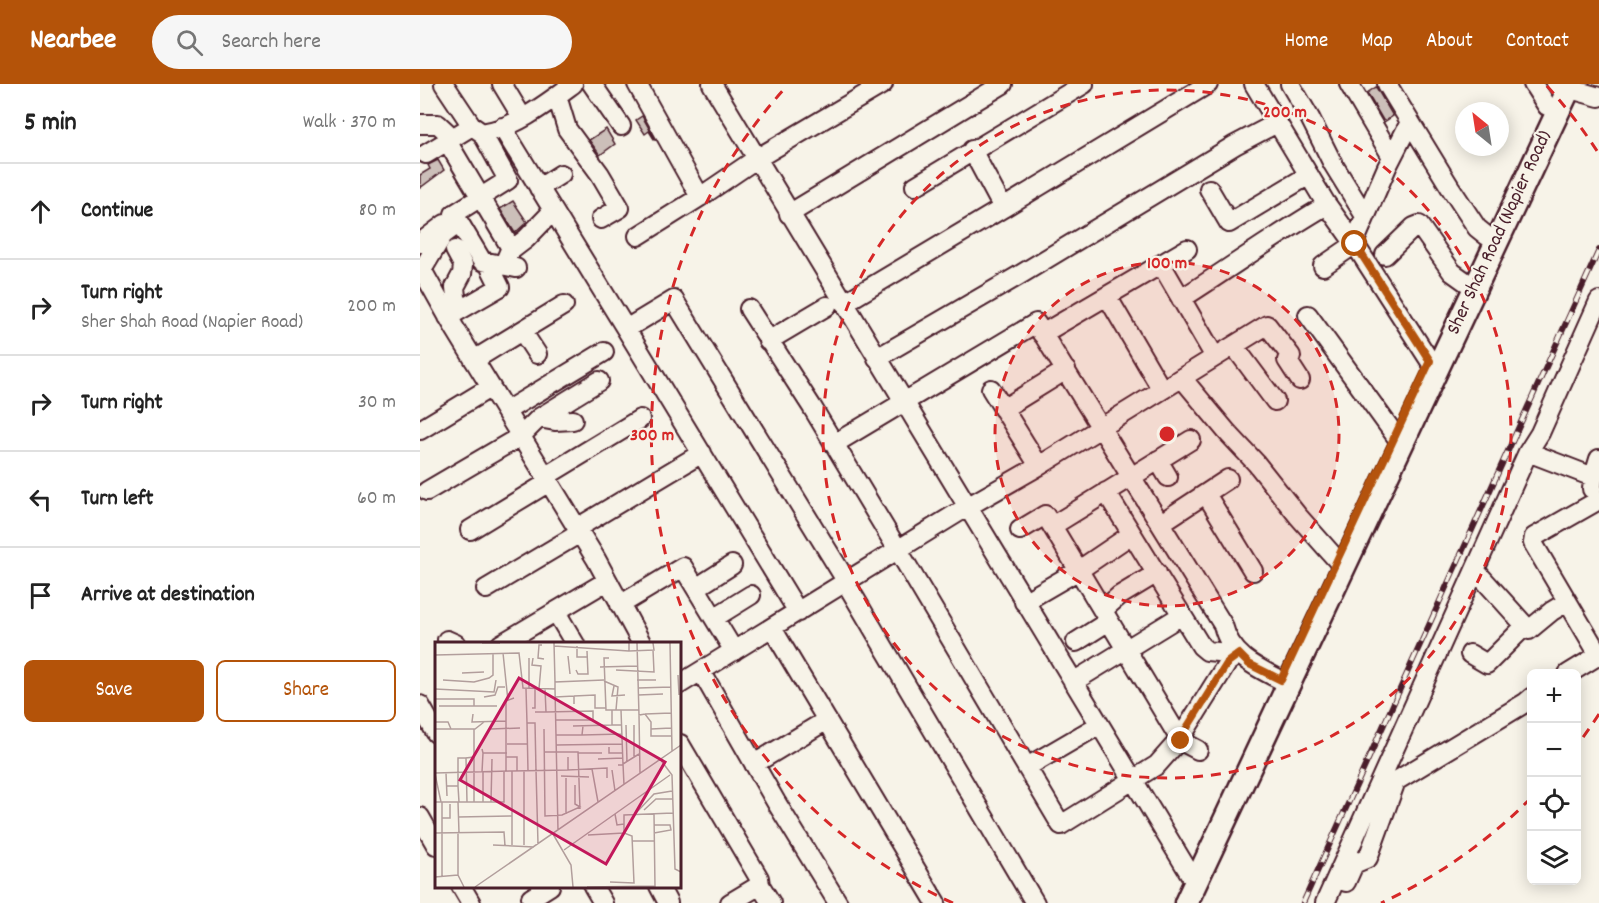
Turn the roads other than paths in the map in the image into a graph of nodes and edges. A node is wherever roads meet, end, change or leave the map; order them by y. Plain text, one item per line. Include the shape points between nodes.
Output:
1 (444, 84) edge
2 (502, 84) edge
3 (573, 84) edge
4 (592, 84) edge
5 (637, 84) edge
6 (712, 84) edge
7 (883, 84) edge
8 (1003, 84) edge
9 (1084, 84) edge
10 (1208, 84) edge
11 (1254, 84) edge
12 (1290, 84) edge
13 (1349, 84) edge
14 (1387, 84) edge
15 (1533, 84) edge
16 (1563, 85) edge
17 (863, 89) edge
18 (557, 96) junction
19 (1599, 98) edge
20 (1546, 106) junction
21 (522, 117) junction
22 (1410, 122) junction
23 (1277, 123) junction
24 (420, 124) edge
25 (621, 126) dead end
26 (502, 127) junction
27 (477, 129) junction
28 (450, 140) junction
29 (972, 150) junction
30 (426, 154) dead end
31 (1392, 157) junction
32 (756, 159) junction
33 (561, 174) dead end
34 (1309, 175) junction
35 (915, 186) dead end
36 (539, 188) junction
37 (1209, 189) dead end
38 (480, 197) junction
39 (700, 197) junction
40 (1327, 205) junction
41 (1004, 208) junction
42 (553, 211) junction
43 (789, 214) junction
44 (1365, 216) junction
45 (457, 218) junction
46 (601, 219) dead end
47 (638, 236) dead end
48 (1487, 236) junction
49 (420, 243) edge
50 (1355, 244) junction
51 (462, 246) junction
52 (1187, 249) dead end
53 (1386, 255) dead end
54 (505, 262) junction
55 (1161, 264) junction
56 (1323, 266) dead end
57 (421, 269) edge
58 (1466, 282) junction
59 (1107, 296) junction
60 (1181, 299) junction
61 (1599, 301) edge
62 (564, 305) dead end
63 (835, 305) junction
64 (749, 309) dead end
65 (1308, 315) dead end
66 (448, 317) junction
67 (626, 329) junction
68 (522, 331) junction
69 (1042, 334) junction
70 (768, 341) junction
71 (1234, 346) junction
72 (604, 352) dead end
73 (537, 354) dead end
74 (1215, 357) junction
75 (877, 358) junction
76 (474, 360) junction
77 (1430, 361) junction
78 (1066, 370) junction
79 (1182, 378) junction
80 (1300, 380) dead end
81 (599, 381) dead end
82 (491, 387) junction
83 (991, 388) dead end
84 (1162, 390) junction
85 (1275, 400) dead end
86 (903, 402) junction
87 (1003, 409) junction
88 (506, 411) junction
89 (539, 417) junction
90 (640, 418) dead end
91 (573, 420) dead end
92 (420, 423) edge
93 (1101, 427) junction
94 (1395, 435) junction
95 (521, 436) junction
96 (1191, 440) dead end
97 (834, 444) junction
98 (1528, 452) junction
99 (702, 453) junction
100 (1599, 459) edge
101 (1158, 460) junction
102 (1039, 466) junction
103 (1132, 476) junction
104 (1168, 477) dead end
105 (1593, 477) junction
106 (548, 479) junction
107 (1228, 479) dead end
108 (427, 491) dead end
109 (1106, 492) junction
110 (1206, 494) junction
111 (1599, 500) edge
112 (967, 507) junction
113 (1161, 524) junction
114 (1052, 526) junction
115 (470, 530) dead end
116 (579, 530) junction
117 (1020, 530) dead end
118 (1132, 534) junction
119 (898, 550) junction
120 (1185, 562) junction
121 (1340, 562) junction
122 (732, 565) dead end
123 (1078, 570) junction
124 (1475, 570) junction
125 (1253, 571) dead end
126 (1158, 575) junction
127 (607, 581) junction
128 (847, 583) junction
129 (696, 588) junction
130 (486, 589) dead end
131 (751, 595) dead end
132 (1024, 602) junction
133 (1568, 602) junction
134 (620, 605) junction
135 (556, 612) junction
136 (798, 612) junction
137 (1106, 615) junction
138 (1182, 615) junction
139 (714, 618) junction
140 (1525, 626) junction
141 (772, 628) junction
142 (504, 642) edge
143 (574, 642) edge
144 (641, 642) edge
145 (1076, 642) dead end
146 (734, 651) junction
147 (1127, 651) junction
148 (1239, 654) junction
149 (1470, 654) dead end
150 (1599, 655) edge
151 (1576, 669) edge
152 (701, 671) junction
153 (1073, 682) junction
154 (681, 683) edge
155 (1279, 693) junction
156 (1527, 701) edge
157 (827, 720) junction
158 (1099, 725) junction
159 (1180, 739) junction
160 (681, 746) edge
161 (1198, 750) dead end
162 (754, 764) junction
163 (1027, 767) junction
164 (1134, 781) junction
165 (420, 817) edge
166 (431, 840) edge
167 (1191, 874) junction
168 (760, 885) junction
169 (462, 888) edge
170 (546, 888) edge
171 (594, 888) edge
172 (660, 888) edge
173 (530, 896) edge
174 (471, 903) edge
175 (603, 903) edge
176 (668, 903) edge
177 (730, 903) edge
178 (771, 903) edge
179 (838, 903) edge
180 (936, 903) edge
181 (1035, 903) edge
182 (1176, 903) edge
183 (1186, 903) edge
184 (1325, 903) edge
185 (1336, 903) edge

1 - 27 street
2 - 21 street
3 - 18 street
4 - 25 street
5 - 39 street
6 - 32 street
7 - 17 street
8 - 43 street
9 - 29 street
10 - 41 street
11 - 23 street
12 - 44 street
13 - 31 street
14 - 22 street
15 - 20 street
16 - 19 street
16 - 20 main road, Sher Shah Road (Napier Road)
16 - 121 main road, Sher Shah Road (Napier Road)
17 - 32 street
18 - 21 street
18 - 46 street via 567,129 620,208
20 - 48 main road, Sher Shah Road (Napier Road)
21 - 26 street
22 - 31 street
22 - 48 street via 1477,228
23 - 34 street
23 - 75 street
24 - 28 street via 438,124
26 - 27 street
26 - 36 street
27 - 28 street
27 - 38 street via 508,180
28 - 30 street
28 - 38 street
29 - 35 street
29 - 41 street
31 - 44 street
32 - 39 street
32 - 43 street
33 - 36 street
34 - 37 street via 1230,223
34 - 40 street
36 - 42 street
38 - 45 street
38 - 54 street
39 - 47 street
40 - 50 street
40 - 60 street
41 - 63 street
42 - 54 street
42 - 67 street
43 - 63 street
44 - 50 street
45 - 49 street
45 - 51 street
45 - 57 street
48 - 58 main road, Sher Shah Road (Napier Road)
50 - 56 street
50 - 77 street
51 - 54 street via 482,261
51 - 57 street
51 - 66 street via 462,274
52 - 55 street
53 - 58 street via 1419,225 1452,272
54 - 66 street via 500,287
55 - 59 street
55 - 60 street
57 - 66 street
58 - 77 main road, Sher Shah Road (Napier Road)
59 - 69 street
59 - 84 street
60 - 74 street
61 - 98 street
62 - 68 street
63 - 70 street
63 - 75 street
64 - 70 street
65 - 94 street
66 - 76 street
67 - 99 street
67 - 128 street via 674,300
68 - 73 street
68 - 76 street
69 - 78 street
69 - 86 street via 1036,324
70 - 97 street
71 - 74 street
71 - 80 street via 1267,325 1291,356 1287,360
71 - 85 street
72 - 88 street
74 - 79 street
75 - 86 street
76 - 82 street
77 - 94 main road, Sher Shah Road (Napier Road)
78 - 87 street
78 - 93 street
79 - 84 street
79 - 121 street
81 - 89 street
82 - 88 street
82 - 92 street via 440,418
83 - 87 street
84 - 93 street
86 - 97 street
86 - 112 street
87 - 102 street
88 - 95 street
89 - 91 street
89 - 95 street
90 - 106 street
93 - 102 street
93 - 103 street
94 - 121 main road, Sher Shah Road (Napier Road)
95 - 106 street
95 - 108 street
96 - 101 street
97 - 119 street
98 - 105 street
98 - 124 street
99 - 116 street
99 - 136 street
100 - 105 street
101 - 103 street
101 - 104 street
102 - 112 street
103 - 109 street
103 - 113 street
105 - 111 street via 1592,488
106 - 115 street
106 - 116 street
107 - 110 street
109 - 114 street
109 - 118 street
110 - 113 street
110 - 125 street
111 - 133 street via 1534,537 1533,543
112 - 119 street
112 - 132 street
113 - 120 street
114 - 117 street via 1045,515
114 - 123 street
116 - 127 street
116 - 130 street
118 - 123 street
118 - 126 street
119 - 128 street
119 - 163 street
120 - 126 street
120 - 148 street
121 - 155 main road, Sher Shah Road (Napier Road)
122 - 129 street
123 - 132 street
123 - 137 street
124 - 140 street
124 - 184 street
126 - 137 street via 1119,597
126 - 138 street
127 - 134 street
127 - 135 street
128 - 136 street
128 - 181 street
129 - 134 street via 683,567
129 - 139 street
131 - 139 street
132 - 153 street
133 - 140 street via 1529,630
133 - 150 street
134 - 144 street
135 - 142 street
135 - 143 street
136 - 141 street
137 - 145 street
137 - 147 street
138 - 147 street
138 - 148 street via 1207,651
139 - 146 street
140 - 149 street via 1487,664
141 - 146 street
141 - 157 street
146 - 152 street
147 - 153 street
147 - 159 street
148 - 155 street
148 - 159 street via 1228,662
150 - 151 street
152 - 154 street
152 - 162 street
153 - 158 street
155 - 167 main road, Sher Shah Road (Napier Road)
155 - 183 main road, Sher Shah Road (Napier Road)
156 - 185 street via 1395,781 1368,858 1354,864
157 - 162 street
157 - 180 street
158 - 163 street
158 - 164 street
159 - 161 street
159 - 164 street via 1157,765
160 - 168 street
162 - 179 street
163 - 164 street via 1060,825
164 - 167 street
165 - 166 street
167 - 182 main road, Sher Shah Road (Napier Road)
168 - 177 street
168 - 178 street
169 - 174 street
170 - 173 street
171 - 175 street
172 - 176 street

